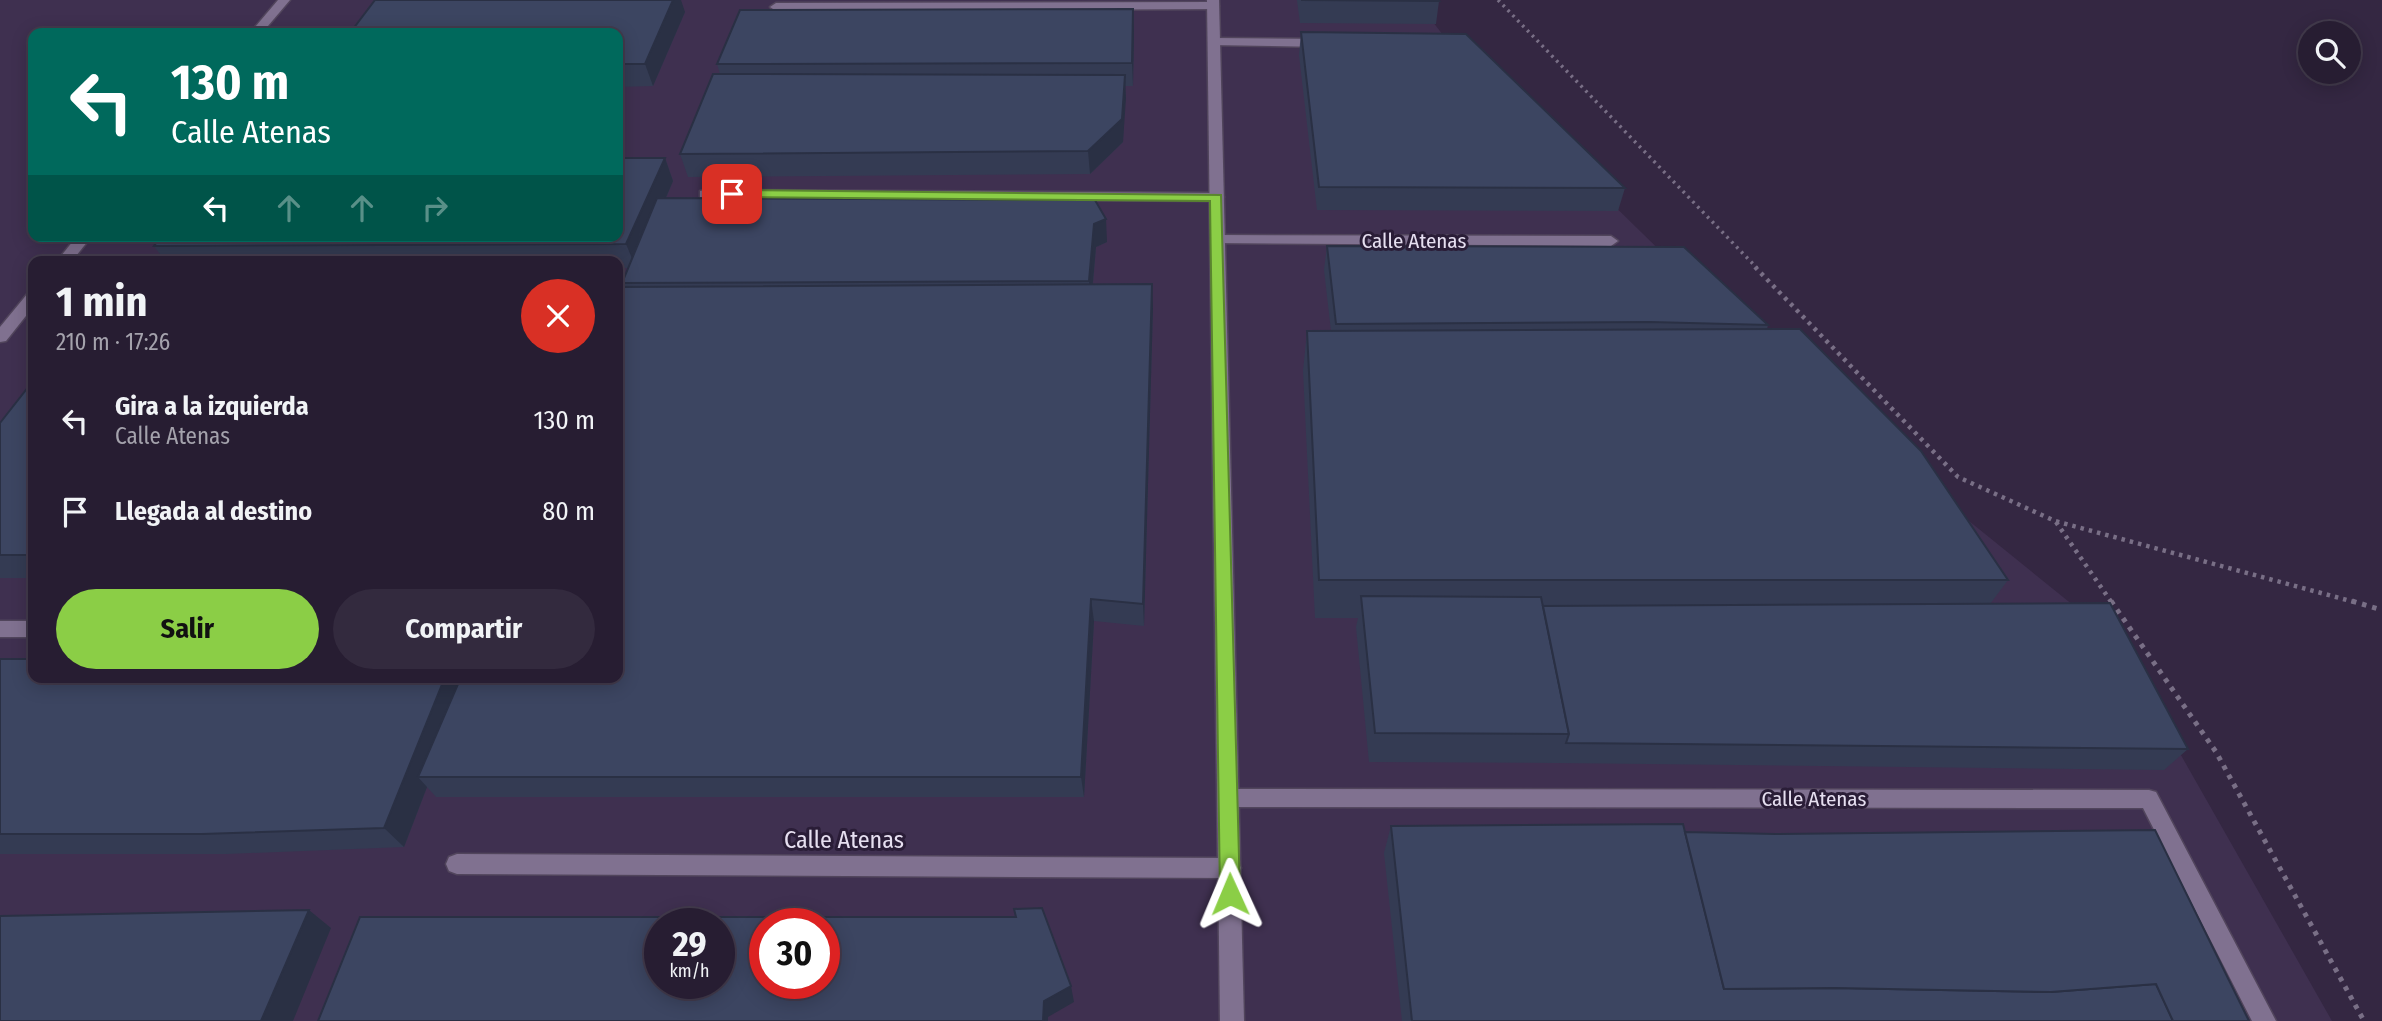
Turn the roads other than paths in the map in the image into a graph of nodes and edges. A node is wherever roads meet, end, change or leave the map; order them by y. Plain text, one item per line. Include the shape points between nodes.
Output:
1 (284, 0) edge
2 (1213, 3) edge
3 (776, 7) edge
4 (260, 28) edge
5 (1214, 42) junction
6 (1334, 43) edge
7 (705, 194) dead end
8 (1217, 198) junction
9 (1218, 240) junction
10 (1611, 241) dead end
11 (80, 242) edge
12 (68, 256) edge
13 (28, 306) edge
14 (0, 337) edge
15 (0, 629) edge
16 (28, 629) edge
17 (1228, 798) junction
18 (457, 864) dead end
19 (1230, 868) junction
20 (1232, 1021) edge
21 (2264, 1021) edge

1 - 4 street
2 - 3 street
2 - 5 street
5 - 6 street
5 - 8 street
7 - 8 street
8 - 9 street
9 - 10 street, Calle Atenas
9 - 17 street
11 - 12 street
13 - 14 street
15 - 16 street
17 - 19 street
17 - 21 street, Calle Atenas via 2150,799
18 - 19 street, Calle Atenas
19 - 20 street

